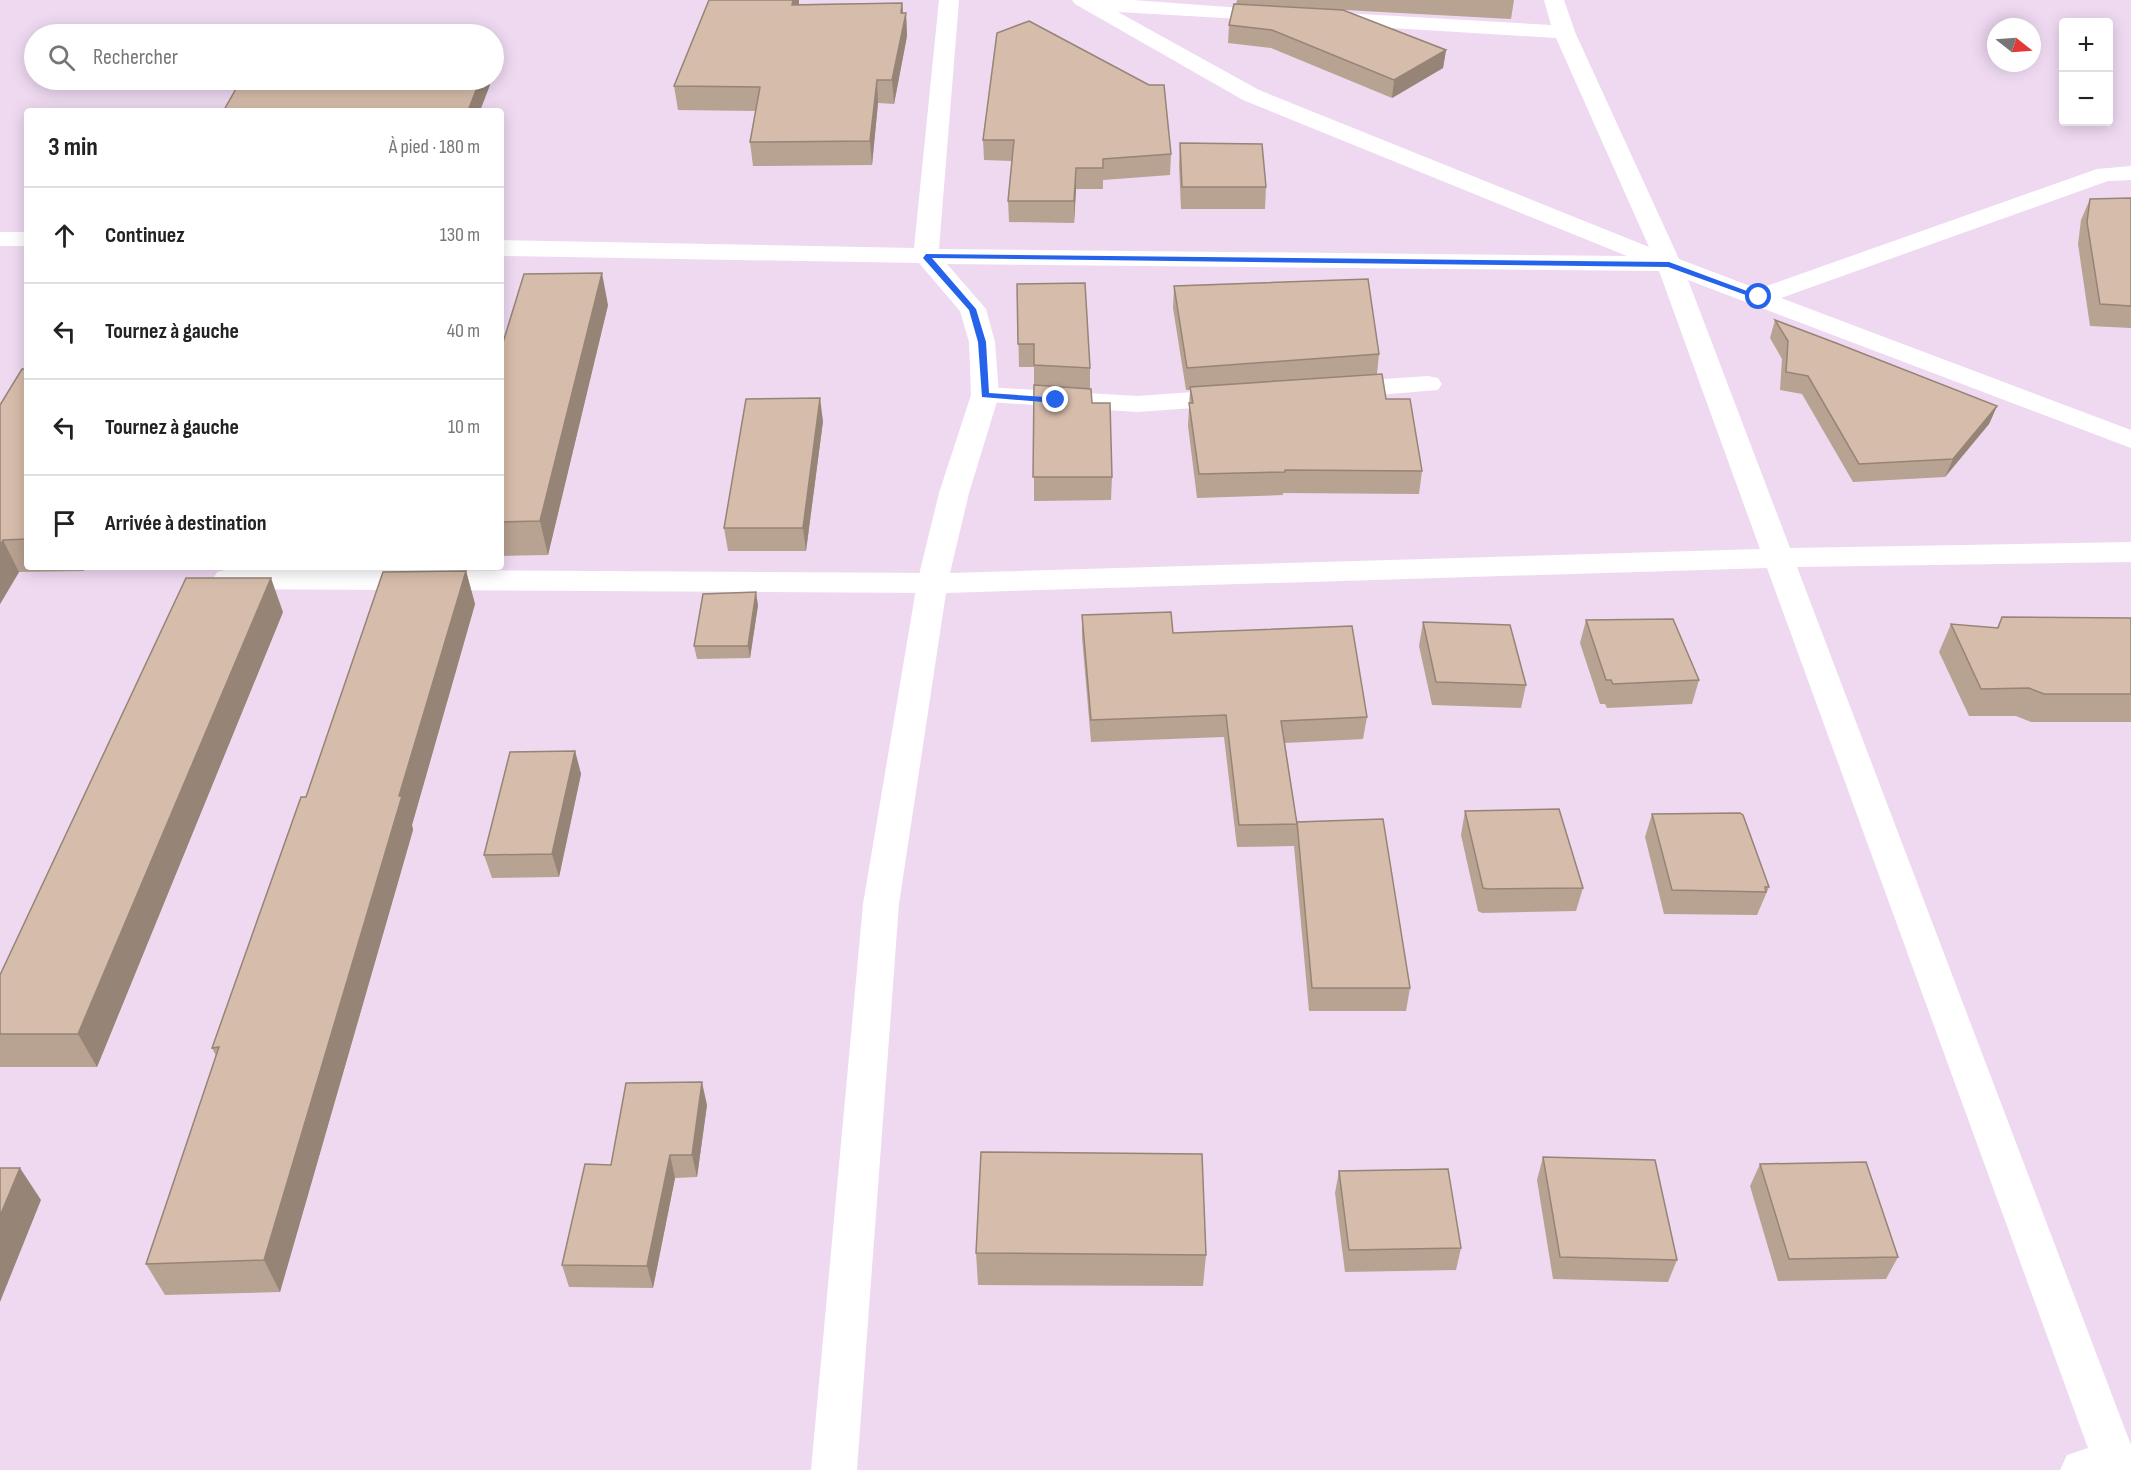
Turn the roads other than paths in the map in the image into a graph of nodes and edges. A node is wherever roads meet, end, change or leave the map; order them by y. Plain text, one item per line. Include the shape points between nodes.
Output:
1 (949, 0) edge
2 (1554, 0) edge
3 (1085, 2) edge
4 (1564, 32) junction
5 (2131, 173) edge
6 (0, 239) edge
7 (24, 239) edge
8 (504, 248) edge
9 (926, 256) junction
10 (1669, 264) junction
11 (1759, 297) junction
12 (1428, 384) dead end
13 (1312, 392) edge
14 (985, 395) junction
15 (1265, 395) edge
16 (2131, 440) edge
17 (2131, 552) edge
18 (1779, 558) junction
19 (228, 579) edge
20 (932, 583) junction
21 (2131, 1469) edge
22 (834, 1470) edge
23 (2083, 1470) edge
24 (2118, 1470) edge

1 - 9 street
2 - 4 street
3 - 4 street
3 - 10 street via 1251,95
4 - 10 street
5 - 11 street via 2105,174
6 - 7 street
8 - 9 street
9 - 10 street
9 - 14 street via 973,309 982,342
10 - 11 street
10 - 18 street
11 - 16 street
12 - 13 street
14 - 15 street via 1137,404
14 - 20 street via 954,493
17 - 18 street
18 - 20 street
18 - 24 street
19 - 20 street
20 - 22 street via 881,904
21 - 24 street
23 - 24 street

